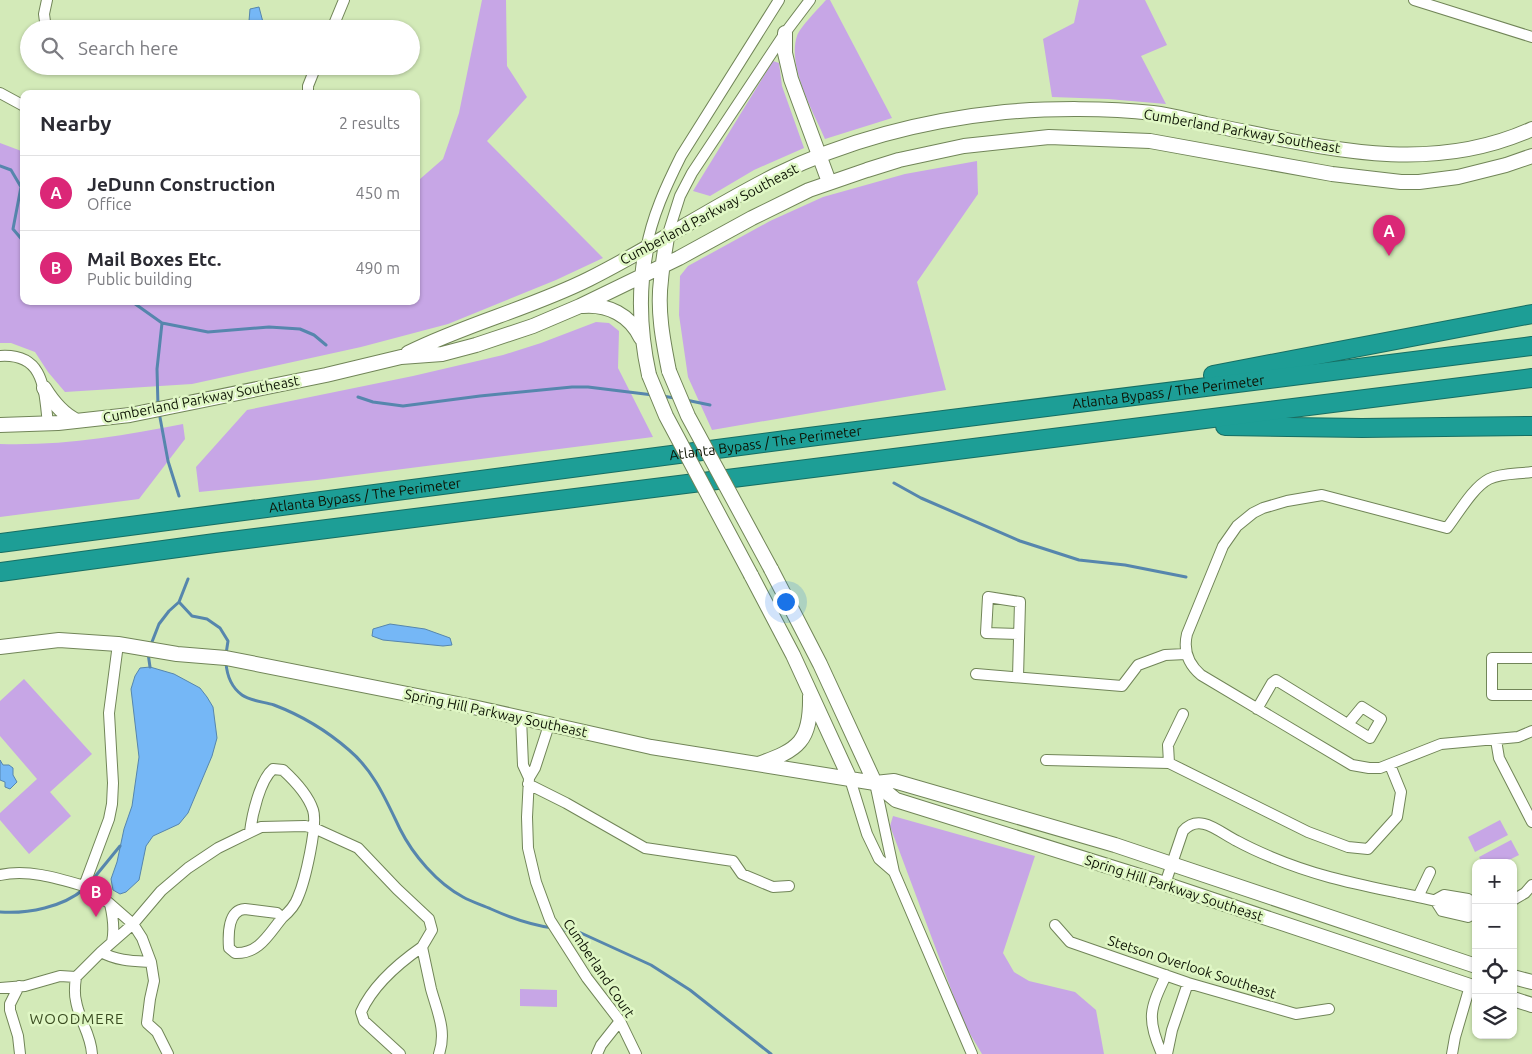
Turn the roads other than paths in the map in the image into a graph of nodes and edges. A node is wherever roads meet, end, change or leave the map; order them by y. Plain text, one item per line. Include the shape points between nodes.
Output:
1 (47, 0) edge
2 (344, 0) edge
3 (779, 0) edge
4 (810, 0) edge
5 (1414, 0) edge
6 (45, 20) edge
7 (336, 20) edge
8 (784, 33) junction
9 (1532, 37) edge
10 (312, 75) edge
11 (308, 90) edge
12 (0, 93) edge
13 (20, 104) edge
14 (1532, 129) edge
15 (1532, 156) edge
16 (820, 157) junction
17 (829, 182) junction
18 (667, 237) junction
19 (646, 250) junction
20 (663, 265) junction
21 (641, 276) junction
22 (580, 306) junction
23 (1532, 314) edge
24 (644, 345) junction
25 (1532, 346) edge
26 (0, 356) edge
27 (400, 357) junction
28 (1532, 378) edge
29 (44, 388) junction
30 (1083, 402) junction
31 (77, 421) junction
32 (48, 424) junction
33 (0, 425) edge
34 (1157, 426) junction
35 (1532, 426) edge
36 (1532, 472) edge
37 (0, 543) edge
38 (0, 572) edge
39 (1019, 634) junction
40 (118, 644) junction
41 (0, 647) edge
42 (1186, 654) junction
43 (1532, 658) edge
44 (976, 674) dead end
45 (1018, 677) junction
46 (810, 690) junction
47 (1532, 694) edge
48 (1257, 708) junction
49 (1183, 714) dead end
50 (521, 718) junction
51 (549, 724) junction
52 (1348, 724) dead end
53 (1532, 731) edge
54 (1496, 740) junction
55 (1046, 760) dead end
56 (1169, 763) junction
57 (758, 764) junction
58 (1390, 765) junction
59 (850, 779) junction
60 (528, 781) junction
61 (875, 783) junction
62 (1532, 822) edge
63 (314, 828) junction
64 (250, 832) junction
65 (1172, 864) junction
66 (894, 872) junction
67 (1430, 872) dead end
68 (0, 875) edge
69 (1166, 884) junction
70 (1532, 885) edge
71 (84, 886) junction
72 (789, 886) dead end
73 (1418, 897) junction
74 (1517, 897) edge
75 (1435, 900) junction
76 (109, 903) junction
77 (1474, 904) edge
78 (1472, 914) edge
79 (282, 918) junction
80 (133, 924) junction
81 (1055, 925) dead end
82 (112, 942) junction
83 (422, 947) junction
84 (101, 952) junction
85 (151, 962) junction
86 (1472, 965) edge
87 (1166, 974) junction
88 (76, 976) junction
89 (1517, 978) edge
90 (1532, 982) edge
91 (1188, 983) junction
92 (18, 986) junction
93 (1472, 987) edge
94 (0, 988) edge
95 (1472, 990) edge
96 (1517, 1001) edge
97 (1532, 1005) edge
98 (1329, 1009) dead end
99 (958, 1019) junction
100 (620, 1021) junction
101 (20, 1054) edge
102 (92, 1054) edge
103 (168, 1054) edge
104 (400, 1054) edge
105 (438, 1054) edge
106 (596, 1054) edge
107 (636, 1054) edge
108 (964, 1054) edge
109 (972, 1054) edge
110 (1162, 1054) edge
111 (1167, 1054) edge
112 (1452, 1054) edge

1 - 6 street
2 - 7 street
3 - 19 street via 670,178
4 - 8 street
5 - 9 street
8 - 16 street via 791,79
8 - 18 street via 692,173 680,196
10 - 11 street
12 - 13 street
14 - 16 street, Cumberland Parkway Southeast via 1458,151 1385,155 1153,113 1042,110 925,124 859,142
15 - 17 street, Cumberland Parkway Southeast via 1458,177 1401,182 1326,173 1150,141 1049,136 964,146 899,160
16 - 17 street
16 - 18 street, Cumberland Parkway Southeast via 760,184
17 - 20 street, Cumberland Parkway Southeast
18 - 19 street, Cumberland Parkway Southeast
18 - 20 street
19 - 21 street
19 - 27 street, Cumberland Parkway Southeast via 587,280 437,339
20 - 21 street, Cumberland Parkway Southeast
20 - 61 street, bridge via 661,320 670,371 688,416 820,664
21 - 22 street, Cumberland Parkway Southeast
21 - 24 street
22 - 24 street via 600,306 619,313 633,324
22 - 27 street, Cumberland Parkway Southeast via 476,345 442,354
23 - 30 highway
24 - 46 street, bridge via 650,375 666,416
25 - 30 highway, Atlanta Bypass / The Perimeter
26 - 29 street via 23,358 40,375
27 - 31 street, Cumberland Parkway Southeast via 162,410
28 - 34 highway
29 - 31 street via 60,409
29 - 32 street
30 - 37 highway, Atlanta Bypass / The Perimeter
31 - 32 street, Cumberland Parkway Southeast
32 - 33 street, Cumberland Parkway Southeast
34 - 35 highway
34 - 38 highway
36 - 42 street via 1488,480 1447,528 1322,495 1276,504 1253,513 1233,530 1217,558 1187,634
39 - 39 street via 986,633 988,597 1020,602
39 - 45 street
40 - 41 street, Spring Hill Parkway Southeast via 59,640
40 - 50 street, Spring Hill Parkway Southeast via 226,658
40 - 71 street via 109,713 112,804
42 - 45 street via 1165,655 1138,664 1122,686
42 - 48 street via 1201,675
43 - 47 street via 1492,658 1492,695
44 - 45 street
46 - 57 street via 806,734 788,752
46 - 59 street
48 - 52 street via 1276,680
48 - 58 street via 1352,765 1369,768
49 - 56 street via 1168,745
50 - 51 street, Spring Hill Parkway Southeast
50 - 60 street, Cumberland Court via 523,765
51 - 57 street, Spring Hill Parkway Southeast via 651,747
51 - 60 street, Cumberland Court via 536,768
53 - 54 street
54 - 58 street via 1441,744 1405,756
54 - 62 street via 1499,758
55 - 56 street
56 - 58 street via 1308,832 1348,847 1368,849 1397,817 1401,792
57 - 59 street, Spring Hill Parkway Southeast
59 - 61 street, Spring Hill Parkway Southeast
59 - 66 street via 879,859
60 - 72 street via 645,848 733,861 742,874 773,887
60 - 100 street, Cumberland Court via 528,848 550,920 586,978
61 - 65 street, Spring Hill Parkway Southeast via 894,781
61 - 66 street
61 - 69 street, Spring Hill Parkway Southeast via 896,800
63 - 64 street via 261,828
63 - 64 street via 314,812 306,796 283,770 272,769 258,798
63 - 79 street via 300,892 292,909
63 - 83 street via 358,848 429,919 432,930
64 - 80 street via 188,868
65 - 69 street
65 - 73 street via 1186,827 1206,824 1257,851 1308,872
65 - 86 street, Spring Hill Parkway Southeast
66 - 99 street
67 - 73 street
68 - 71 street via 31,873
69 - 93 street, Spring Hill Parkway Southeast
70 - 74 street
71 - 76 street
73 - 75 street
75 - 77 street via 1444,895 1468,899
75 - 78 street via 1442,911 1468,917
76 - 80 street
76 - 82 street via 114,933
79 - 79 street via 254,951 235,954 229,948 230,923 237,911 278,913
80 - 82 street
80 - 85 street
81 - 87 street, Stetson Overlook Southeast via 1070,942
82 - 84 street
83 - 104 street via 392,971 361,1012 364,1021
83 - 105 street via 442,1030
84 - 85 street via 110,957
84 - 88 street
85 - 103 street via 154,981 147,1023 157,1032
87 - 91 street, Stetson Overlook Southeast
87 - 110 street via 1151,1010 1152,1026
88 - 92 street via 60,976
88 - 102 street via 75,998 90,1037
89 - 90 street
91 - 98 street, Stetson Overlook Southeast via 1296,1014
91 - 111 street
92 - 94 street
92 - 101 street via 10,1010
95 - 112 street
96 - 97 street
99 - 108 street
99 - 109 street
100 - 106 street
100 - 107 street, Cumberland Court

